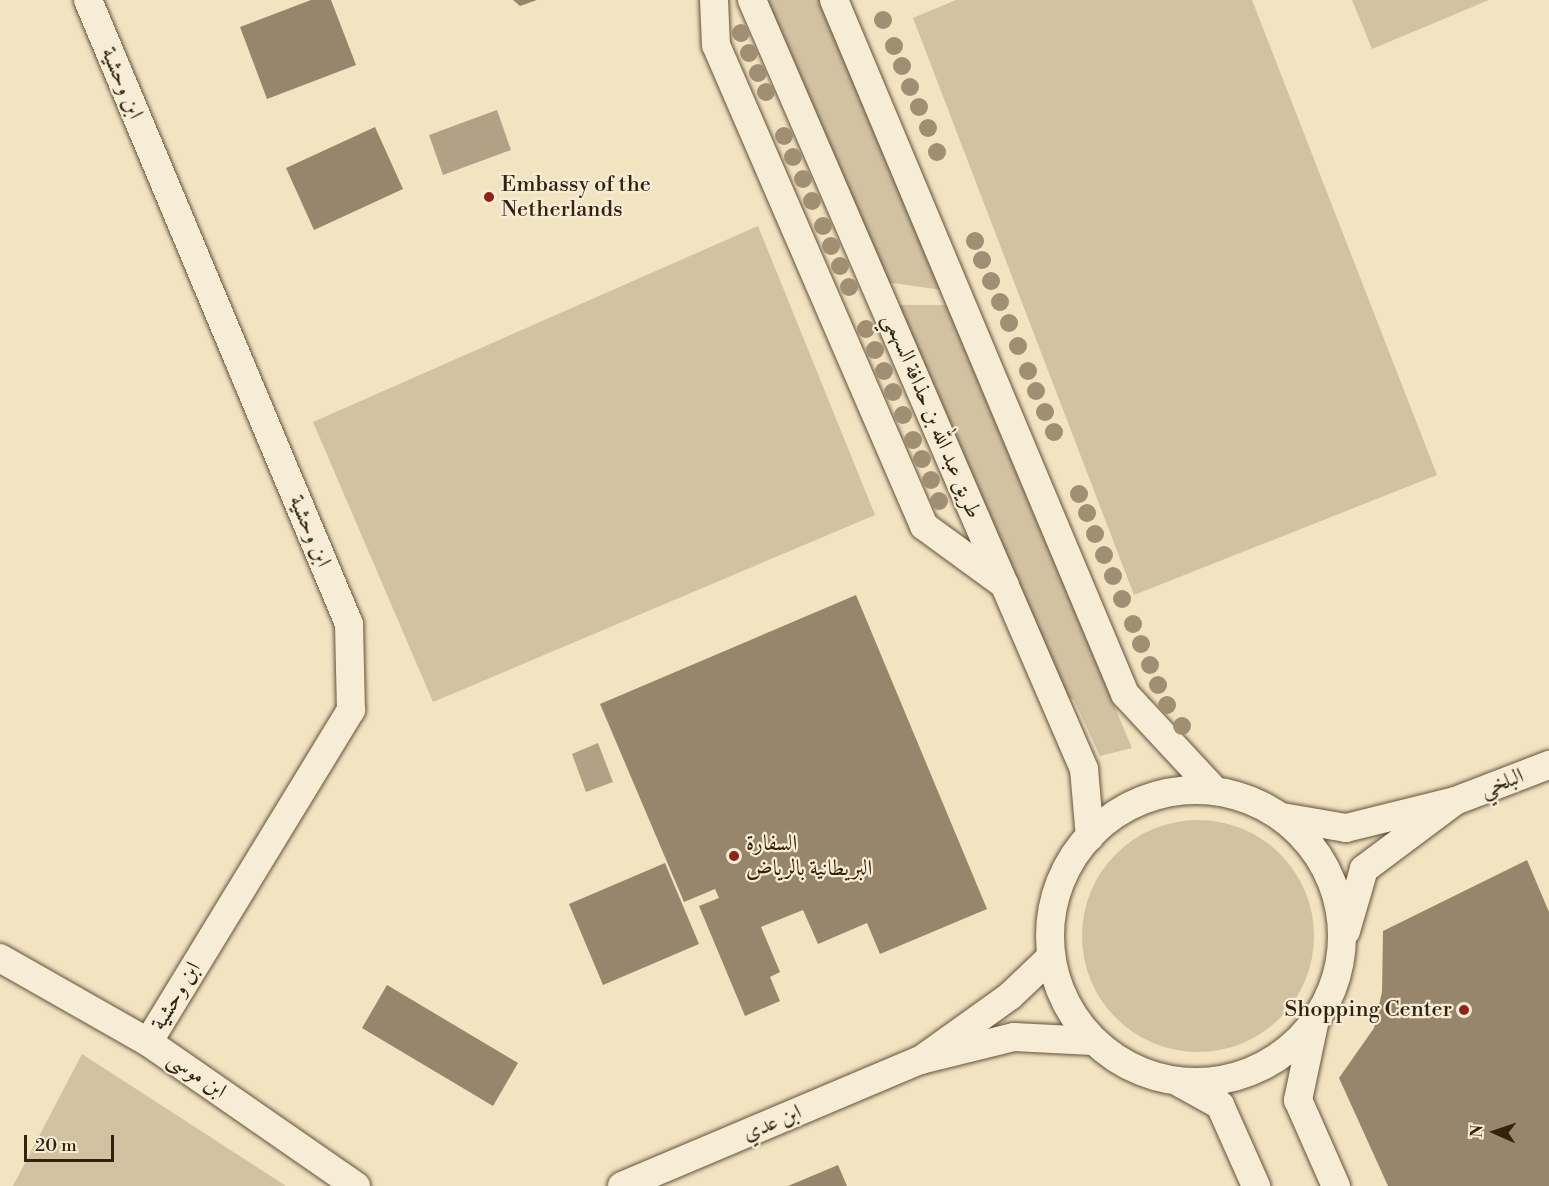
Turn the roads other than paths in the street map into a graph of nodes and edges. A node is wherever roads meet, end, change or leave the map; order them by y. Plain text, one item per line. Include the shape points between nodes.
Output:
1 (88, 0) edge
2 (714, 0) edge
3 (752, 0) edge
4 (834, 0) edge
5 (1005, 585) junction
6 (1549, 765) edge
7 (1215, 791) junction
8 (1455, 801) junction
9 (1282, 817) junction
10 (1090, 837) junction
11 (1342, 945) junction
12 (0, 958) edge
13 (1050, 958) junction
14 (1315, 1022) junction
15 (1093, 1041) junction
16 (148, 1042) junction
17 (921, 1060) junction
18 (1178, 1082) junction
19 (356, 1186) edge
20 (622, 1186) edge
21 (1256, 1186) edge
22 (1336, 1186) edge

1 - 16 street, ابن وحشية via 349,624 351,710
2 - 5 street via 716,45 924,526
3 - 5 street, طريق عبد الله بن حذافة السهمي
4 - 7 street via 1125,694
5 - 10 street, طريق عبد الله بن حذافة السهمي via 1084,769
6 - 8 street, البلخي
7 - 9 street via 1250,800
7 - 10 street via 1176,791 1139,801 1112,813
8 - 9 street via 1346,828
8 - 11 street via 1364,869
9 - 11 street via 1316,852 1337,896
10 - 13 street via 1061,879 1052,913
11 - 14 street via 1334,986
12 - 16 street, ابن موسى
13 - 15 street via 1067,1005
13 - 17 street via 1010,996
14 - 18 street via 1288,1051 1254,1071 1216,1082
14 - 22 street via 1298,1100
15 - 17 street via 1014,1036
15 - 18 street via 1142,1073
16 - 19 street, ابن موسى
17 - 20 street, ابن عدي
18 - 21 street via 1220,1105

